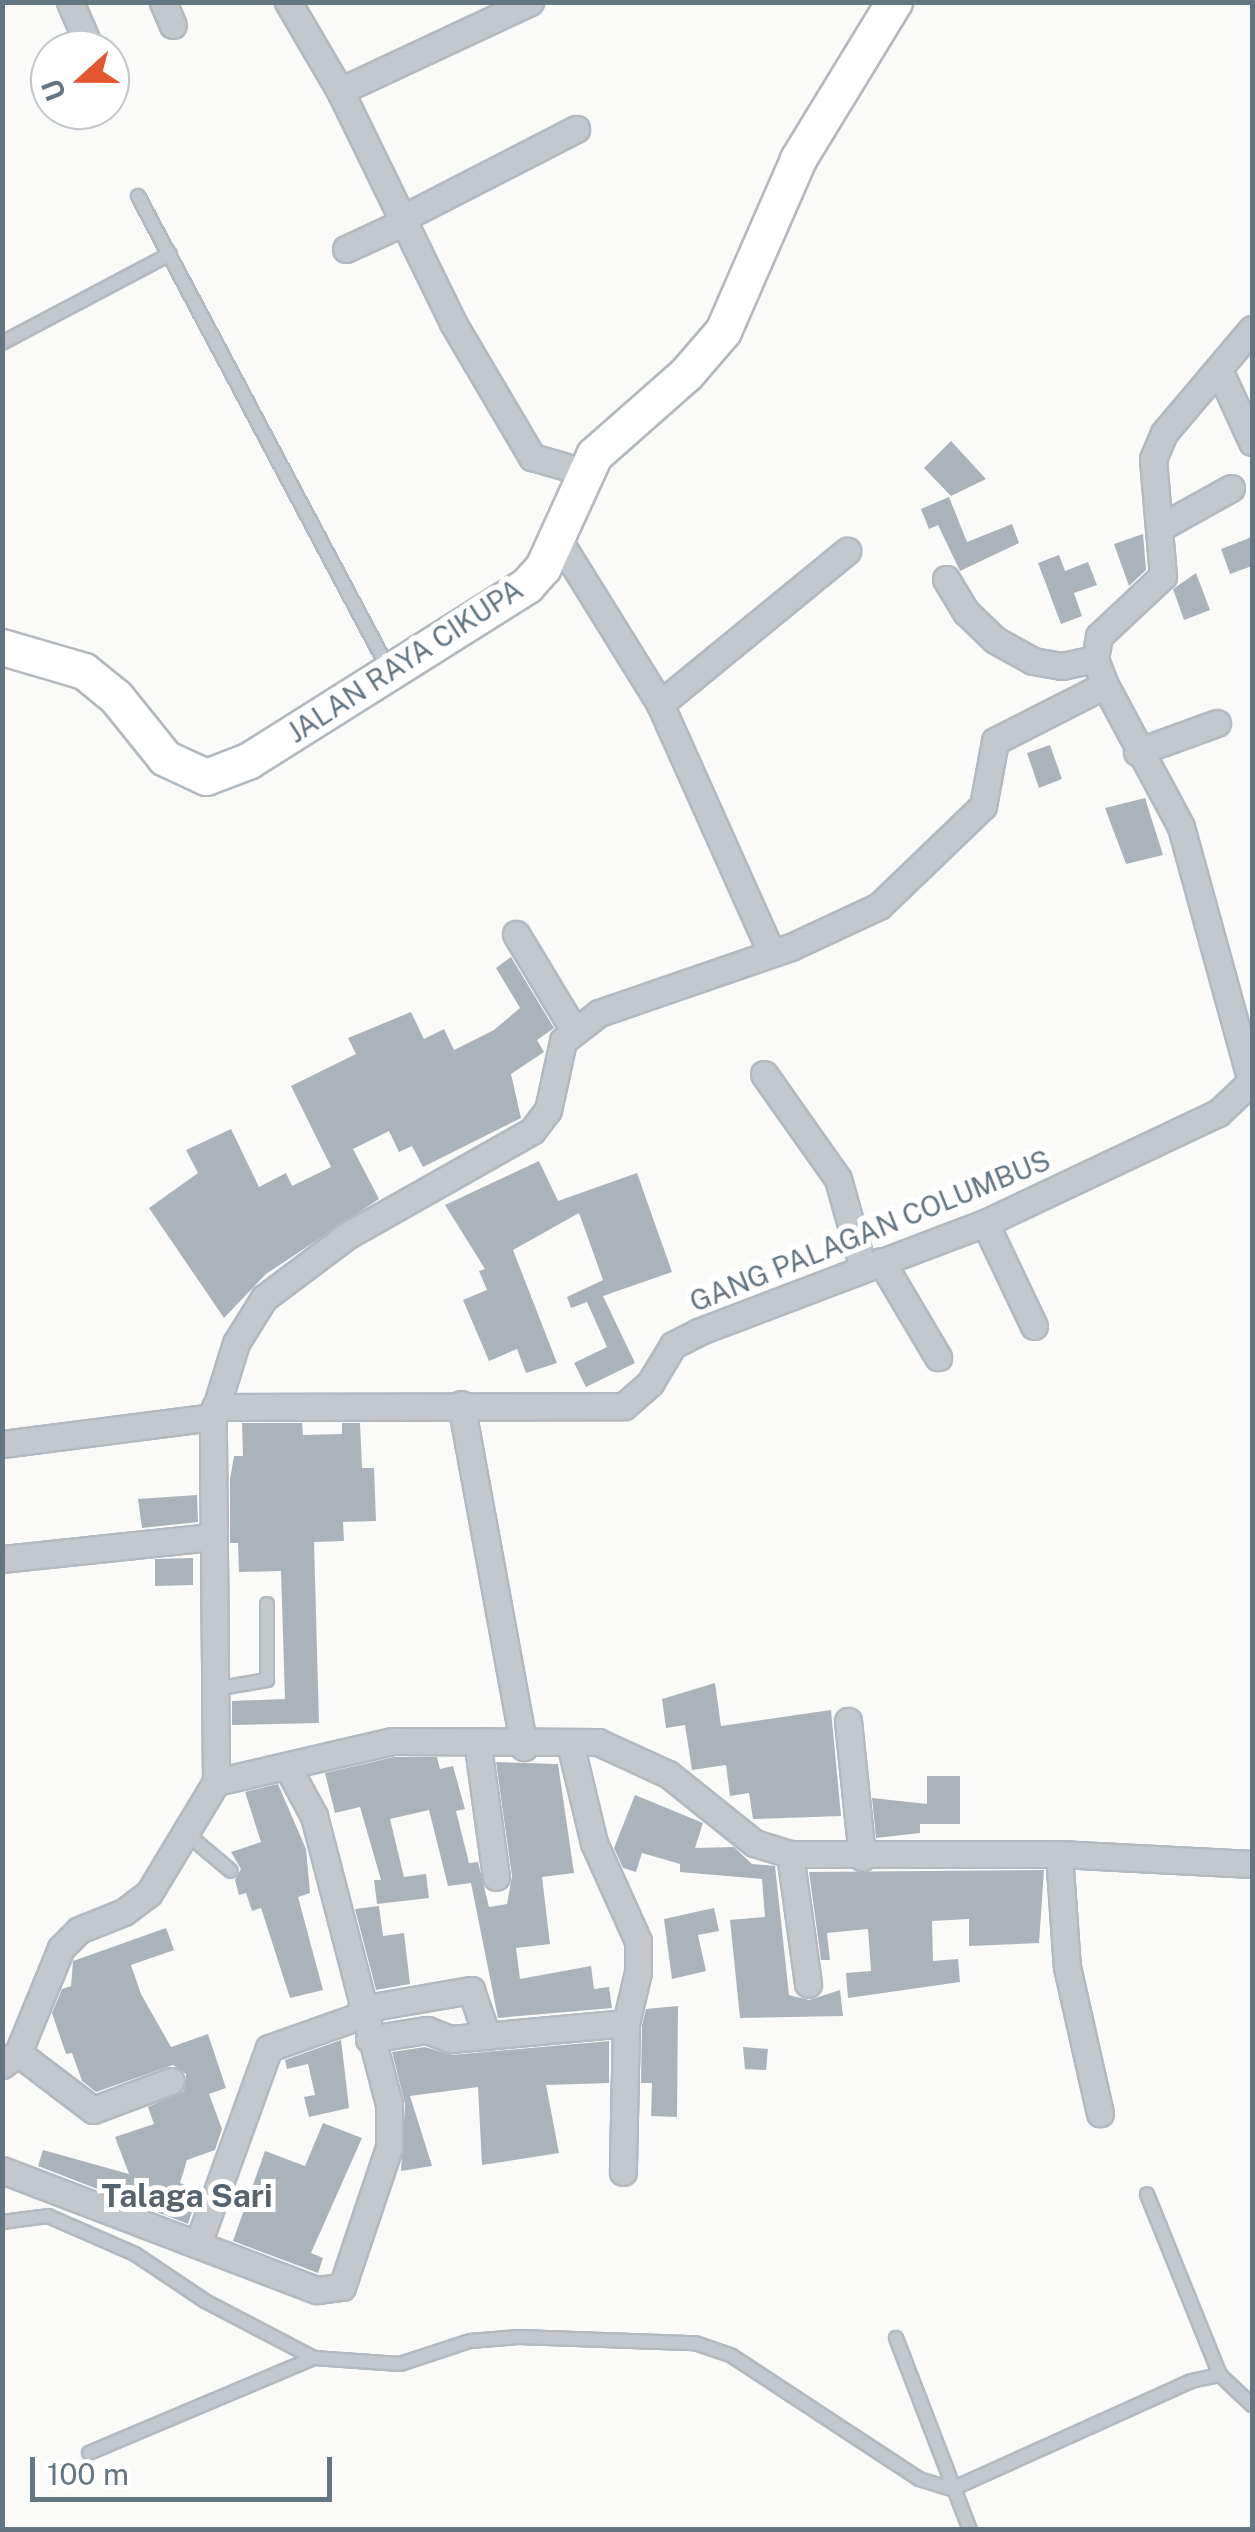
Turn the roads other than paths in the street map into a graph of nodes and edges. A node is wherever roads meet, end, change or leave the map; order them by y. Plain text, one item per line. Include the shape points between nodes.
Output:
1 (70, 2) edge
2 (288, 2) edge
3 (524, 4) edge
4 (888, 5) edge
5 (82, 30) edge
6 (340, 91) junction
7 (576, 128) dead end
8 (138, 196) dead end
9 (402, 221) junction
10 (346, 250) dead end
11 (170, 254) junction
12 (1252, 329) edge
13 (2, 344) edge
14 (1220, 372) junction
15 (1252, 442) edge
16 (584, 472) junction
17 (1231, 488) dead end
18 (1161, 527) junction
19 (556, 536) junction
20 (848, 551) dead end
21 (946, 579) dead end
22 (2, 647) edge
23 (1095, 659) junction
24 (388, 668) junction
25 (1105, 685) junction
26 (655, 696) junction
27 (1217, 723) dead end
28 (1137, 752) junction
29 (516, 934) dead end
30 (771, 952) junction
31 (574, 1030) junction
32 (764, 1074) dead end
33 (1252, 1081) edge
34 (985, 1222) junction
35 (872, 1265) junction
36 (1034, 1326) dead end
37 (938, 1357) dead end
38 (461, 1404) junction
39 (214, 1412) junction
40 (2, 1444) edge
41 (213, 1537) junction
42 (2, 1559) edge
43 (267, 1604) dead end
44 (215, 1690) junction
45 (848, 1721) dead end
46 (570, 1742) junction
47 (478, 1747) junction
48 (524, 1747) junction
49 (288, 1768) junction
50 (216, 1782) junction
51 (187, 1834) junction
52 (790, 1854) junction
53 (1059, 1854) junction
54 (862, 1857) junction
55 (1252, 1864) edge
56 (230, 1871) dead end
57 (496, 1877) dead end
58 (808, 1984) dead end
59 (364, 2021) junction
60 (626, 2023) junction
61 (487, 2036) junction
62 (10, 2059) edge
63 (171, 2082) dead end
64 (1100, 2113) dead end
65 (2, 2170) edge
66 (623, 2172) dead end
67 (1147, 2194) dead end
68 (2, 2222) edge
69 (199, 2241) junction
70 (896, 2338) dead end
71 (314, 2358) junction
72 (1220, 2375) junction
73 (1252, 2405) edge
74 (89, 2452) dead end
75 (952, 2488) junction
76 (970, 2530) edge

1 - 5 street
2 - 6 street
3 - 6 street
4 - 16 main road, JALAN RAYA CIKUPA via 798,159 724,331 686,374 616,431
6 - 9 street
7 - 9 street
8 - 11 lane
9 - 10 street
9 - 16 street via 532,458
11 - 13 lane
11 - 24 lane
12 - 14 street
14 - 15 street
14 - 18 street via 1164,433 1153,459
16 - 19 main road, JALAN RAYA CIKUPA
17 - 18 street
18 - 23 street via 1163,576 1099,636
19 - 24 main road, JALAN RAYA CIKUPA via 544,567 527,584
19 - 26 street
20 - 26 street
21 - 23 street via 966,612 995,640 1032,662 1062,666
22 - 24 main road, JALAN RAYA CIKUPA via 84,672 116,697 165,758 206,777 248,761
23 - 25 street
25 - 28 street
25 - 30 street via 996,741 983,806 899,891 858,921
26 - 30 street
27 - 28 street
28 - 33 street via 1181,827
29 - 31 street
30 - 31 street via 617,1004
31 - 39 street via 556,1060 548,1110 532,1131 348,1235 264,1298 236,1343
32 - 35 street via 838,1178
33 - 34 street, GANG PALAGAN COLUMBUS via 1218,1114
34 - 35 street, GANG PALAGAN COLUMBUS
34 - 36 street
35 - 37 street
35 - 38 street, GANG PALAGAN COLUMBUS via 674,1345 650,1383 624,1406
38 - 39 street, GANG PALAGAN COLUMBUS
38 - 48 street
39 - 40 street, GANG PALAGAN COLUMBUS
39 - 41 street
41 - 42 street
41 - 44 street
43 - 44 lane via 267,1680
44 - 50 street
45 - 54 street
46 - 48 street
46 - 52 street via 628,1752 668,1774 754,1843
46 - 60 street via 594,1844 638,1940
47 - 48 street
47 - 49 street via 392,1742
47 - 57 street
49 - 50 street
49 - 59 street via 324,1850
50 - 51 street
51 - 56 lane
51 - 62 street via 148,1893 124,1912 79,1930 61,1948
52 - 54 street
52 - 58 street
53 - 54 street
53 - 55 street
53 - 64 street via 1067,1968
59 - 61 street via 450,2040
59 - 61 street via 471,1990
59 - 69 street via 269,2048
59 - 69 street via 389,2104 389,2147 342,2287 317,2290
60 - 61 street
60 - 66 street
62 - 63 street via 96,2111
65 - 69 street
67 - 72 lane
68 - 71 lane via 48,2216 135,2254 204,2301
70 - 75 lane
71 - 74 lane
71 - 75 lane via 400,2364 470,2341 518,2337 695,2343 732,2356 920,2479
72 - 73 lane
72 - 75 lane
75 - 76 lane

